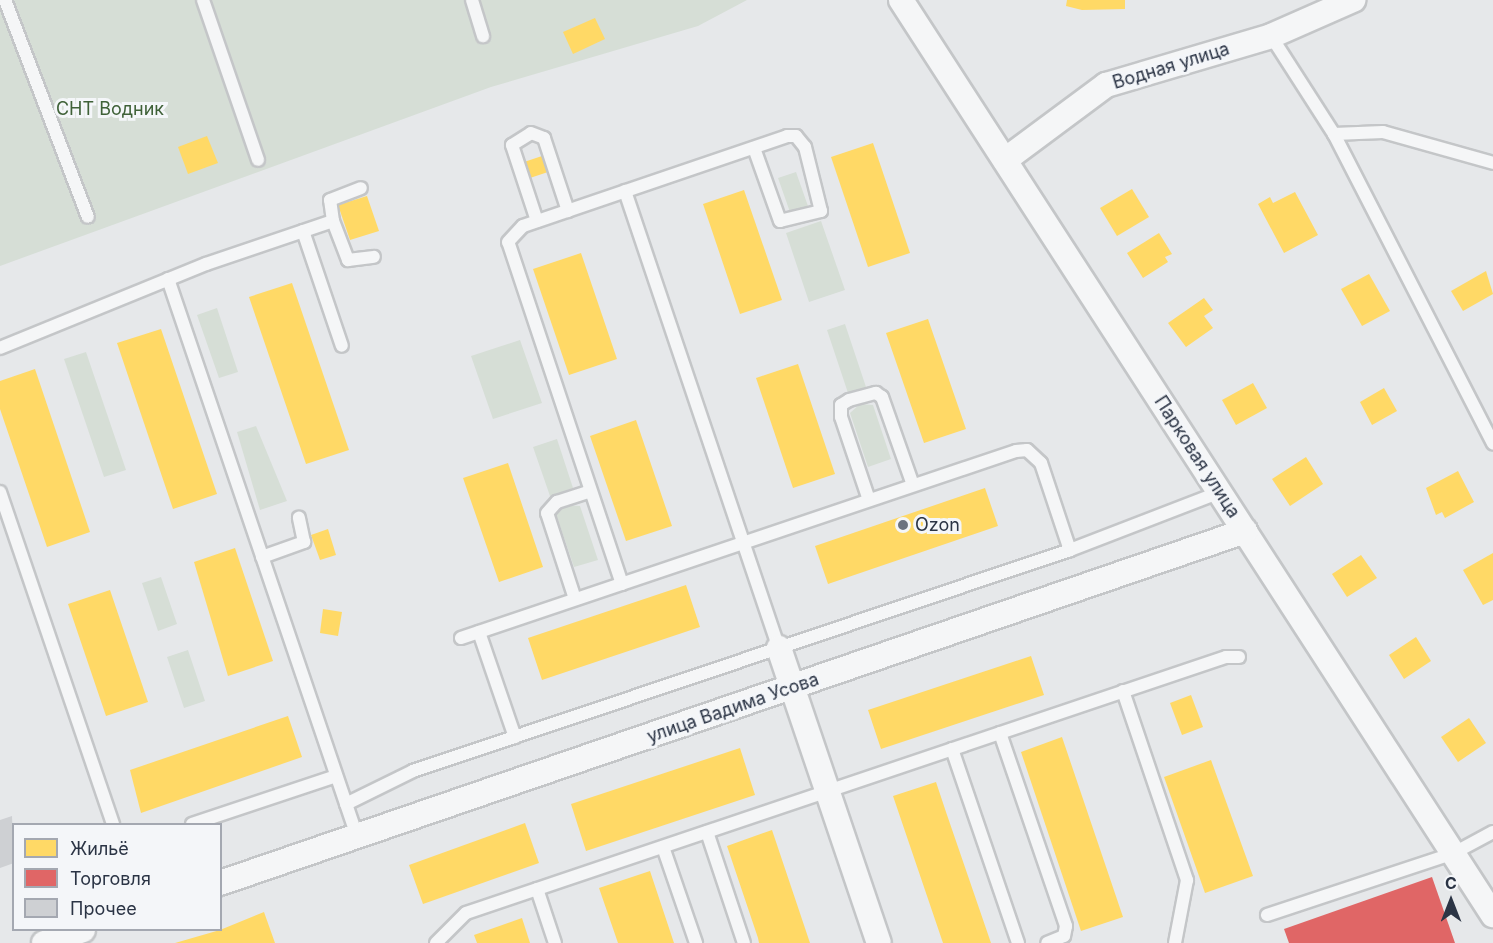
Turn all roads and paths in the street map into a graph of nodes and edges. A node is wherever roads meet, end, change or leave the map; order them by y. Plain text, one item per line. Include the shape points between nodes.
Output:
1 (5, 0) edge
2 (203, 0) edge
3 (472, 0) edge
4 (901, 0) edge
5 (1353, 0) edge
6 (483, 36) dead end
7 (1271, 36) junction
8 (1334, 134) junction
9 (754, 148) junction
10 (258, 160) dead end
11 (1005, 160) junction
12 (1493, 163) edge
13 (361, 188) dead end
14 (625, 191) junction
15 (568, 211) junction
16 (88, 217) dead end
17 (333, 221) junction
18 (537, 221) junction
19 (303, 231) junction
20 (374, 257) dead end
21 (168, 279) junction
22 (342, 346) dead end
23 (0, 348) edge
24 (1493, 443) edge
25 (914, 485) junction
26 (590, 490) junction
27 (0, 492) edge
28 (1220, 492) junction
29 (869, 500) junction
30 (299, 518) dead end
31 (1245, 531) junction
32 (744, 543) junction
33 (1070, 550) junction
34 (262, 557) junction
35 (622, 584) junction
36 (575, 599) junction
37 (479, 632) junction
38 (461, 638) dead end
39 (779, 648) junction
40 (1239, 657) dead end
41 (793, 687) junction
42 (1123, 691) junction
43 (1000, 733) junction
44 (515, 737) junction
45 (952, 749) junction
46 (336, 776) junction
47 (828, 791) junction
48 (346, 804) junction
49 (111, 823) edge
50 (198, 823) edge
51 (706, 832) junction
52 (1493, 832) edge
53 (357, 836) junction
54 (663, 847) junction
55 (1454, 853) junction
56 (222, 882) edge
57 (537, 889) junction
58 (1267, 915) dead end
59 (1493, 915) edge
60 (81, 931) edge
61 (44, 943) edge
62 (436, 943) edge
63 (555, 943) edge
64 (696, 943) edge
65 (744, 943) edge
66 (879, 943) edge
67 (1018, 943) edge
68 (1047, 943) edge
69 (1175, 943) edge

1 - 16 lane
2 - 10 lane
3 - 6 lane
4 - 11 street, Парковая улица
5 - 7 street, Водная улица
7 - 8 lane
7 - 11 street, Водная улица via 1106,85
8 - 12 lane via 1383,132
8 - 24 lane
9 - 9 lane via 788,136 802,140 822,211 780,221
9 - 14 lane
11 - 28 street, Парковая улица
13 - 17 lane via 330,200
14 - 15 lane
14 - 32 lane
15 - 18 lane
15 - 18 lane via 544,138 531,133 512,145
17 - 19 lane
17 - 20 lane via 348,260
18 - 26 lane via 512,233 509,252
19 - 21 lane
19 - 22 lane
21 - 23 lane
21 - 34 lane
25 - 29 lane
25 - 29 lane via 882,397 876,393 849,400 841,405 841,417
25 - 33 lane via 1027,450 1041,463
26 - 35 lane
26 - 36 lane via 557,502 547,513
27 - 49 lane
28 - 31 street, Парковая улица
28 - 33 lane
29 - 32 lane
30 - 34 lane via 304,542
31 - 41 street, улица Вадима Усова
31 - 55 street, Парковая улица
32 - 35 lane
32 - 39 lane
33 - 39 lane
34 - 46 lane
35 - 36 lane
36 - 37 lane
37 - 38 lane
37 - 44 lane
39 - 41 street
39 - 44 lane
40 - 42 lane via 1226,657
41 - 47 street
41 - 53 street, улица Вадима Усова
42 - 43 lane
42 - 69 lane via 1187,880
43 - 45 lane
43 - 68 lane via 1065,926 1064,936
44 - 48 lane via 413,771
45 - 47 lane
45 - 67 lane
46 - 48 lane
46 - 50 lane
47 - 51 lane
47 - 66 street
48 - 53 lane
51 - 54 lane
51 - 65 lane
52 - 55 lane
53 - 56 street, улица Вадима Усова
54 - 57 lane
54 - 64 lane
55 - 58 lane
55 - 59 street, Парковая улица
57 - 62 lane via 458,917
57 - 63 lane
60 - 61 street

